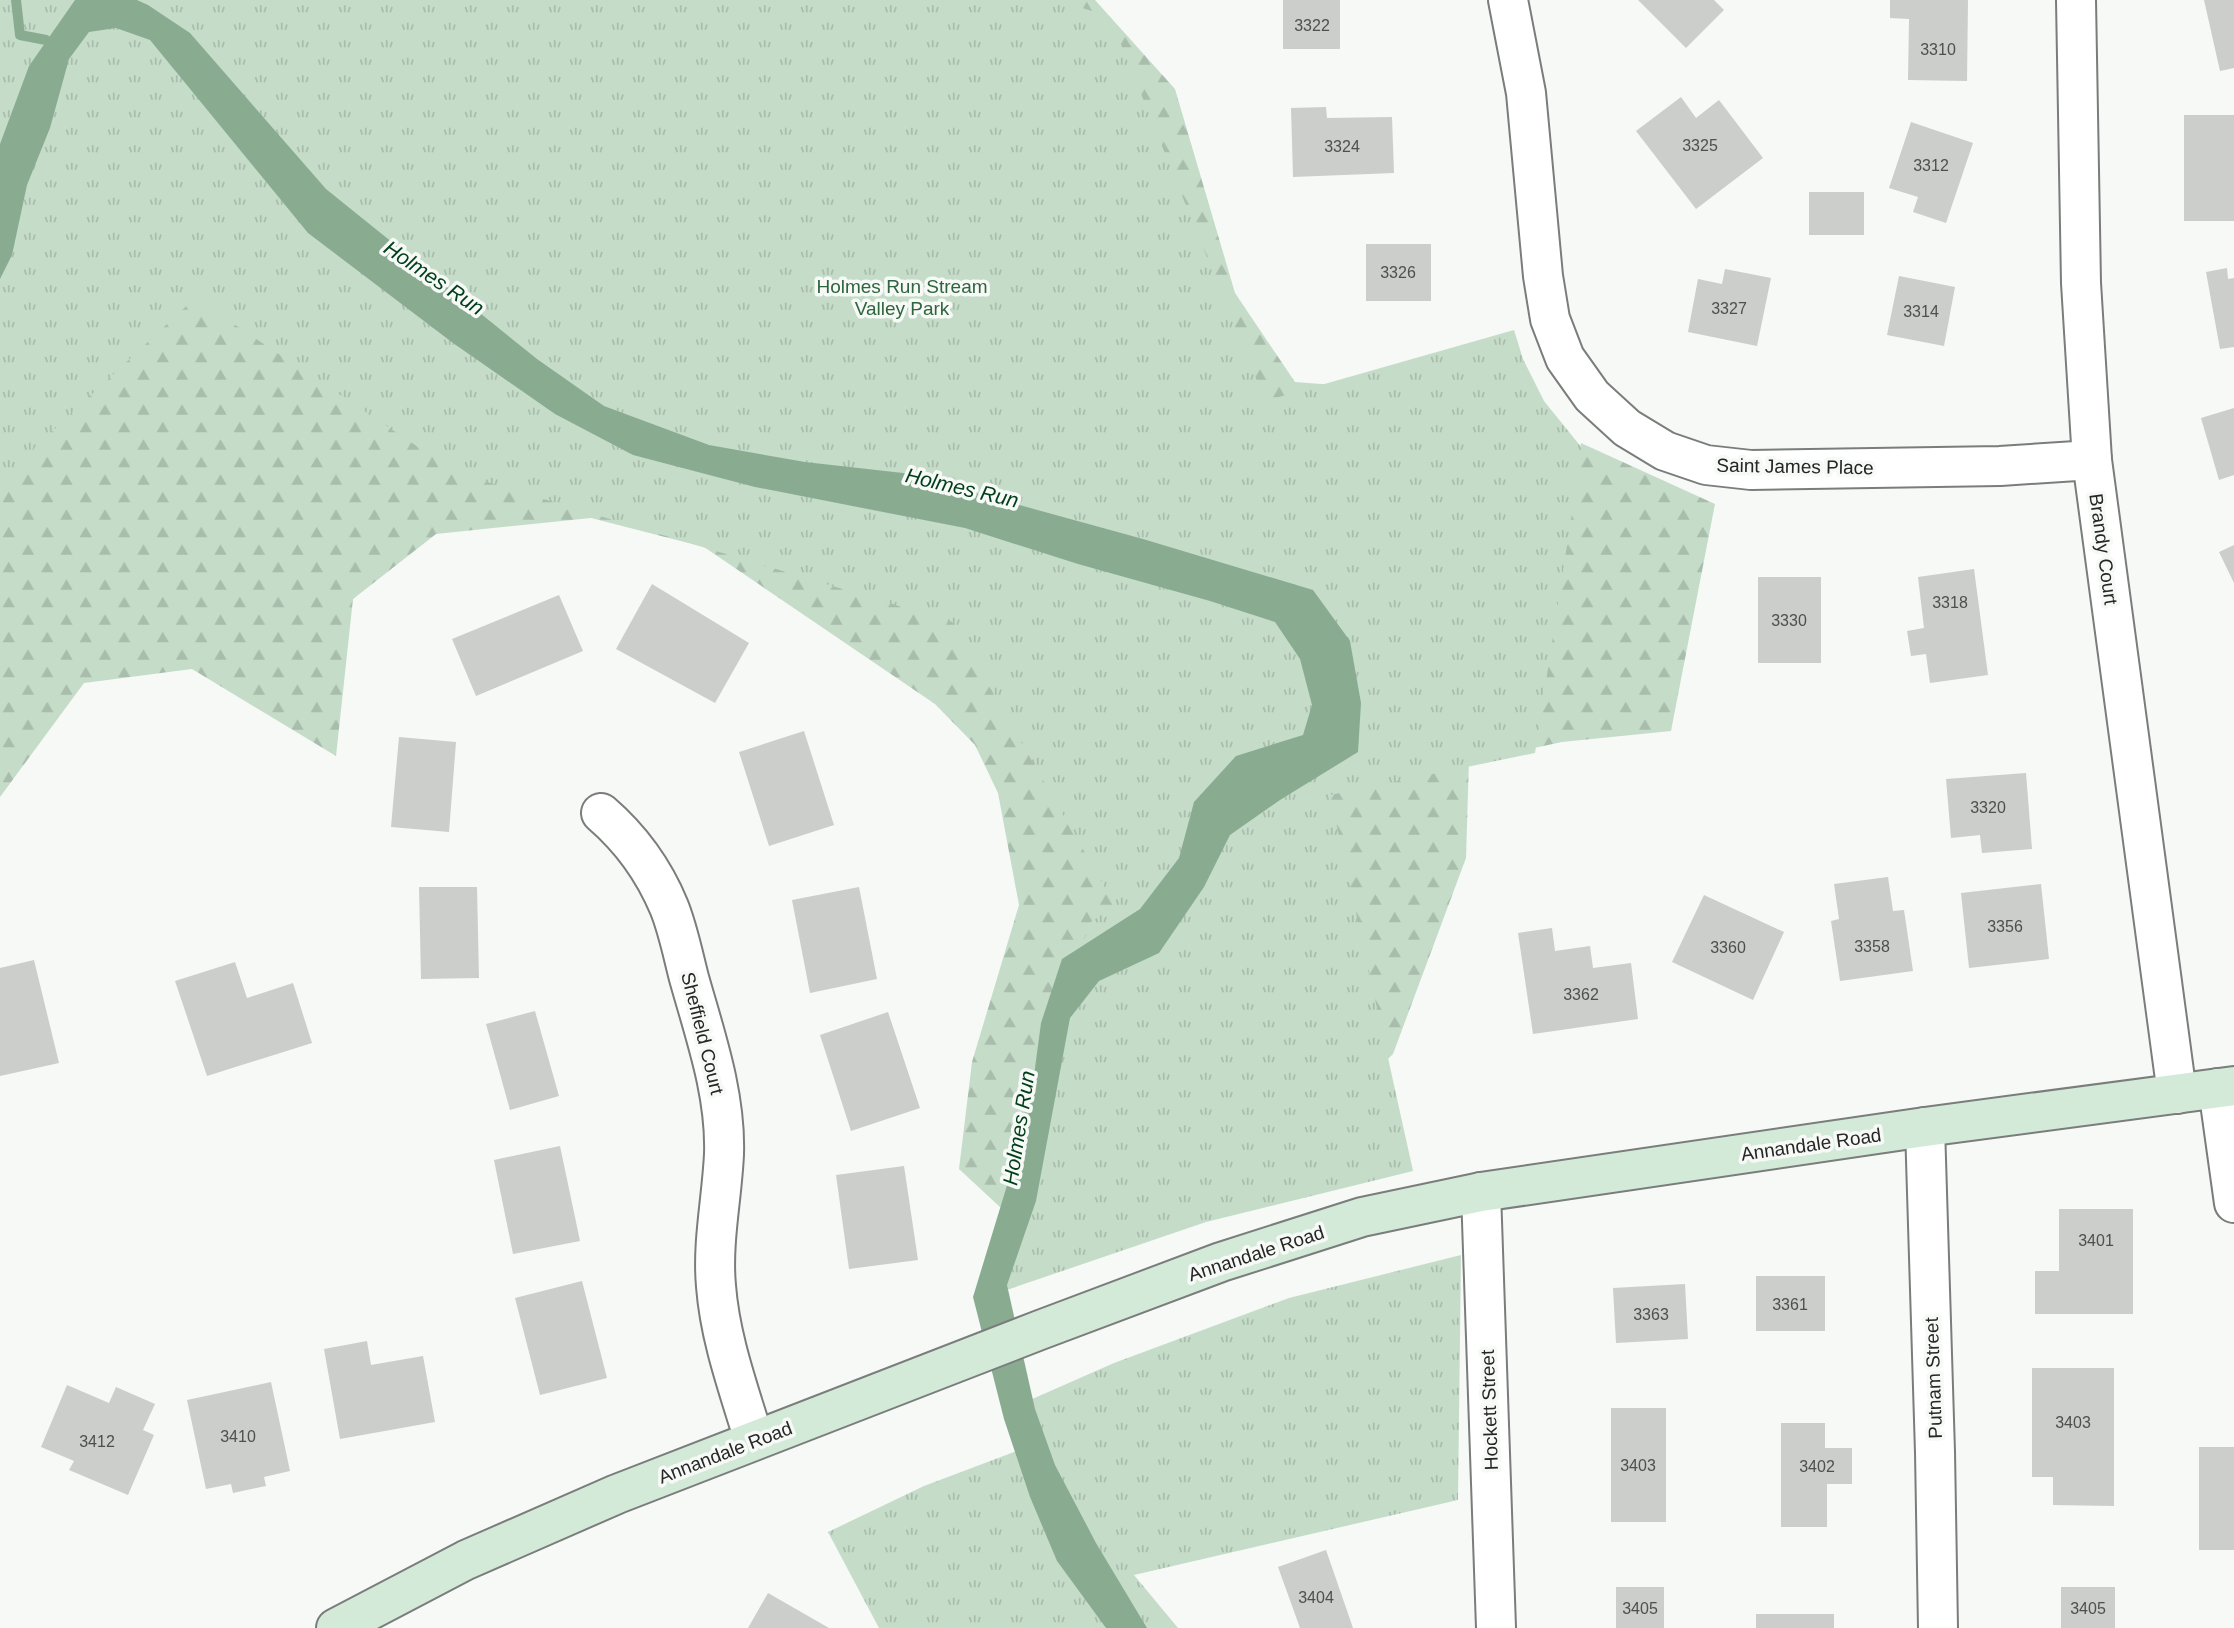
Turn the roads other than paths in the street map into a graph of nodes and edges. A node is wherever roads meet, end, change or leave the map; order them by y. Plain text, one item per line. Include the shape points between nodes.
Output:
1 (1508, 0) edge
2 (2076, 0) edge
3 (2092, 460) junction
4 (601, 813) dead end
5 (2226, 1087) edge
6 (2177, 1094) junction
7 (1925, 1127) junction
8 (1481, 1192) junction
9 (2234, 1203) edge
10 (754, 1440) junction
11 (336, 1628) edge
12 (1496, 1628) edge
13 (1938, 1628) edge

1 - 3 street, Saint James Place via 1526,93 1550,319 1565,358 1592,396 1627,428 1665,451 1706,465 1751,470
2 - 3 street, Brandy Court via 2081,283
3 - 6 street, Brandy Court
4 - 10 street, Sheffield Court via 645,862 669,907 711,1055 724,1153 716,1225 716,1286 724,1338
5 - 6 main road, Annandale Road
5 - 9 street
6 - 7 main road, Annandale Road
7 - 8 main road, Annandale Road
7 - 13 street, Putnam Street
8 - 10 main road, Annandale Road via 1362,1217 1221,1262
8 - 12 street, Hockett Street
10 - 11 main road, Annandale Road via 510,1539

